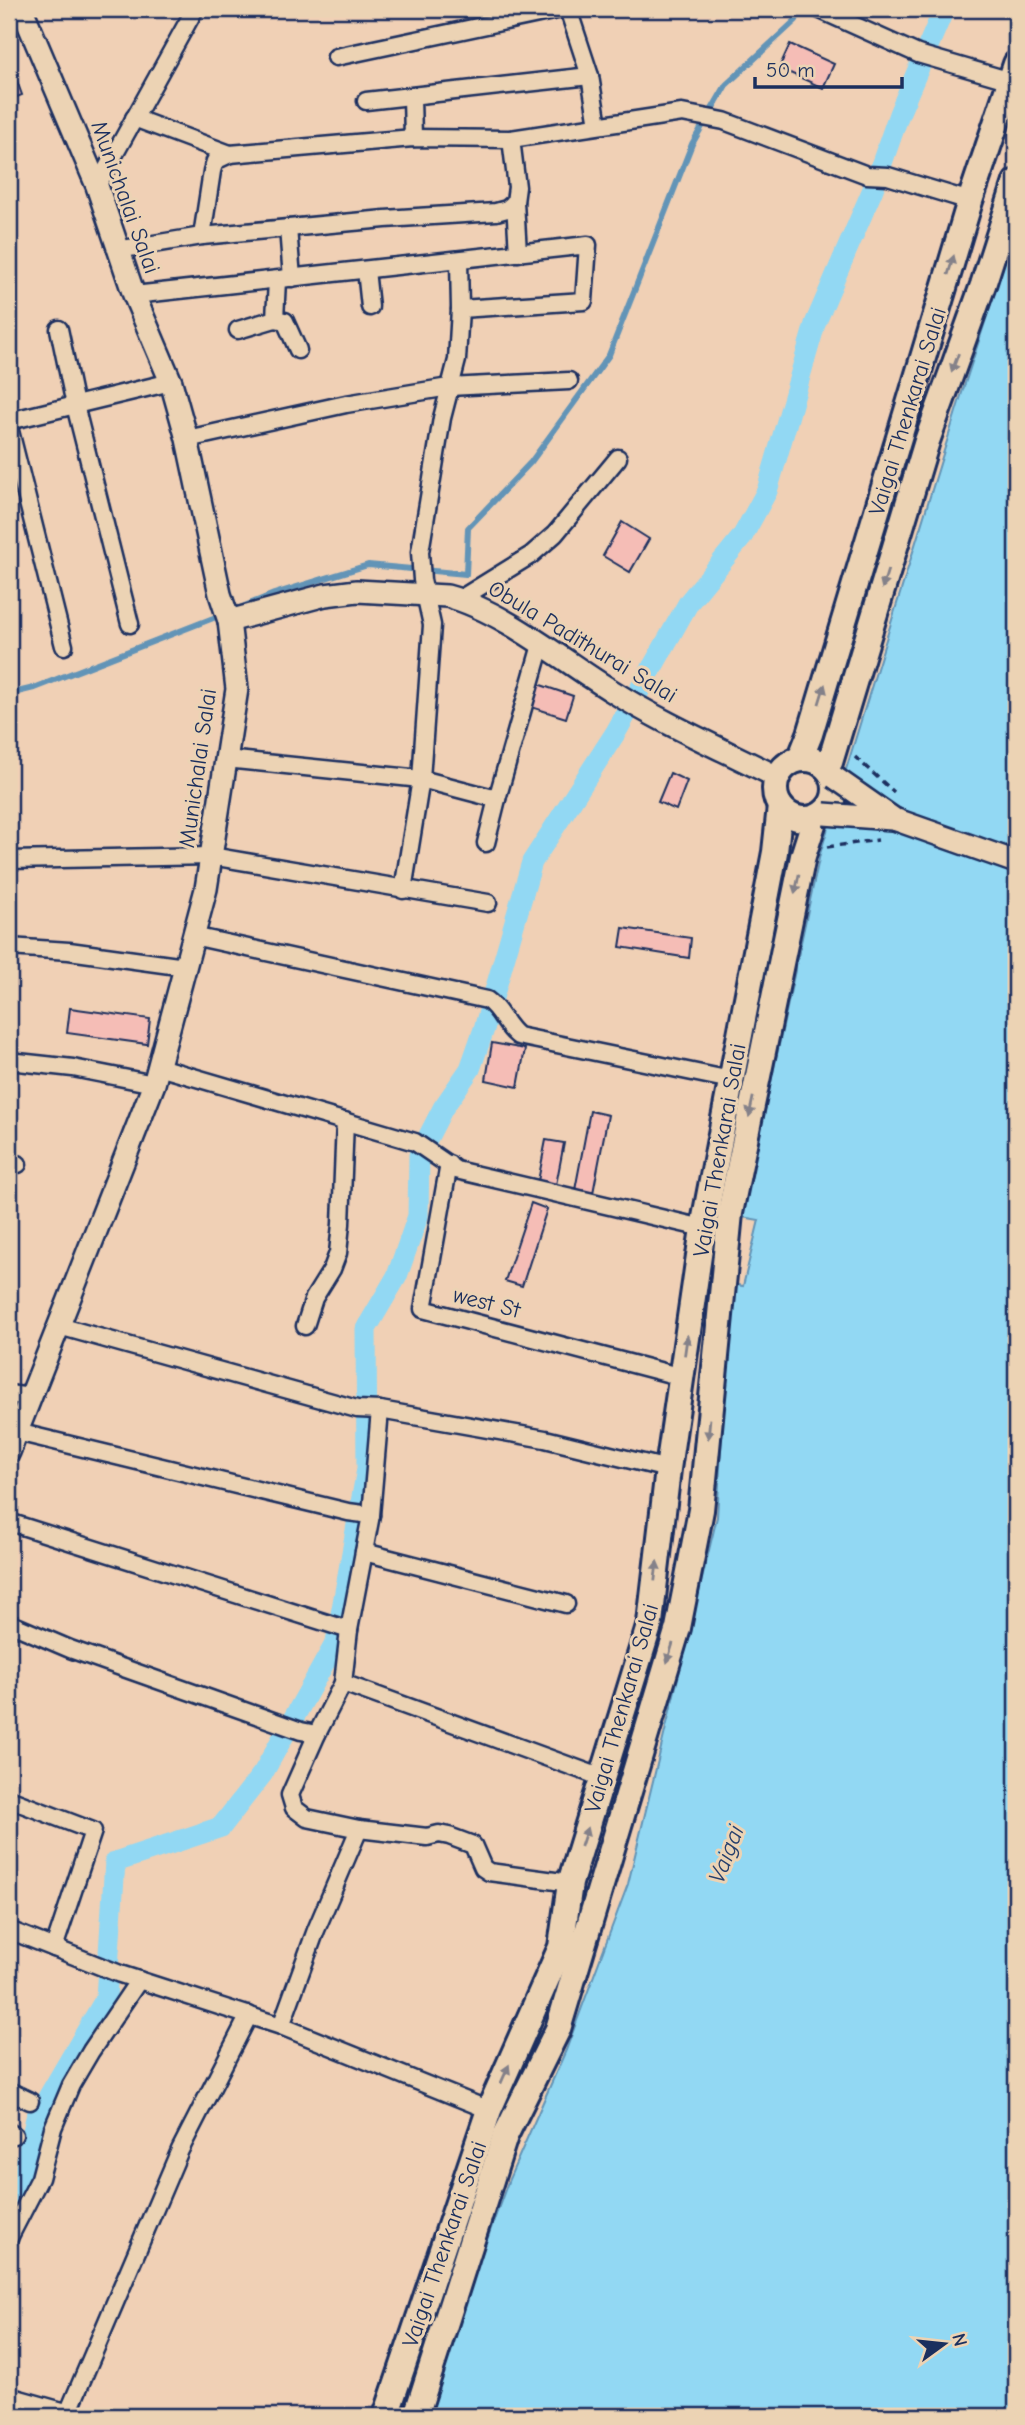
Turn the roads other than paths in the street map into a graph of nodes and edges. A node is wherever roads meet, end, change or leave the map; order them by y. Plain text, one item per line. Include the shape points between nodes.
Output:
1 (22, 9) edge
2 (195, 9) edge
3 (562, 9) edge
4 (568, 9) edge
5 (818, 9) edge
6 (336, 57) dead end
7 (1014, 73) edge
8 (590, 76) junction
9 (412, 97) junction
10 (366, 101) dead end
11 (134, 118) junction
12 (598, 125) junction
13 (413, 138) junction
14 (511, 139) junction
15 (230, 154) junction
16 (1016, 182) edge
17 (97, 186) junction
18 (970, 201) junction
19 (515, 202) junction
20 (288, 228) junction
21 (202, 236) junction
22 (117, 250) junction
23 (518, 253) junction
24 (459, 260) junction
25 (366, 270) junction
26 (284, 279) junction
27 (134, 295) junction
28 (370, 307) dead end
29 (460, 309) junction
30 (275, 319) junction
31 (60, 329) dead end
32 (238, 330) dead end
33 (298, 350) dead end
34 (569, 381) dead end
35 (171, 382) junction
36 (449, 387) junction
37 (75, 405) junction
38 (9, 421) edge
39 (9, 427) edge
40 (187, 439) junction
41 (618, 458) dead end
42 (423, 587) junction
43 (460, 599) junction
44 (229, 621) junction
45 (130, 624) dead end
46 (541, 645) junction
47 (64, 646) dead end
48 (226, 759) junction
49 (800, 759) junction
50 (831, 773) junction
51 (777, 777) junction
52 (421, 779) junction
53 (497, 799) junction
54 (780, 806) junction
55 (819, 816) junction
56 (892, 829) junction
57 (486, 843) dead end
58 (211, 856) junction
59 (9, 860) edge
60 (1016, 862) edge
61 (402, 890) junction
62 (488, 902) dead end
63 (193, 936) junction
64 (9, 947) edge
65 (185, 967) junction
66 (9, 1061) edge
67 (156, 1076) junction
68 (731, 1080) junction
69 (345, 1121) junction
70 (449, 1164) junction
71 (703, 1228) junction
72 (59, 1326) junction
73 (305, 1326) dead end
74 (682, 1377) junction
75 (9, 1394) edge
76 (30, 1397) junction
77 (380, 1410) junction
78 (13, 1442) edge
79 (668, 1469) junction
80 (371, 1515) junction
81 (9, 1522) edge
82 (364, 1552) junction
83 (566, 1604) dead end
84 (9, 1623) edge
85 (349, 1630) junction
86 (343, 1683) junction
87 (309, 1733) junction
88 (603, 1778) junction
89 (9, 1799) edge
90 (359, 1829) junction
91 (569, 1883) junction
92 (9, 1930) edge
93 (54, 1948) junction
94 (139, 1980) junction
95 (249, 2015) junction
96 (281, 2026) junction
97 (9, 2091) edge
98 (30, 2101) dead end
99 (489, 2110) junction
100 (9, 2238) edge
101 (9, 2396) edge
102 (74, 2415) edge
103 (386, 2416) edge
104 (416, 2416) edge

1 - 17 main road, Munichalai Salai
2 - 11 street
3 - 6 street
4 - 8 street
5 - 7 street via 936,60
7 - 18 main road, Vaigai Thenkarai Salai
8 - 9 street
8 - 12 street
9 - 10 street
9 - 13 street
11 - 15 street
11 - 17 street
12 - 14 street
12 - 18 street via 682,114 724,121 867,175 888,176
13 - 14 street
13 - 15 street
14 - 19 street
15 - 21 street via 215,161
16 -> 50 main road, Vaigai Thenkarai Salai via 984,285 926,441
17 - 22 main road, Munichalai Salai
49 -> 18 main road, Vaigai Thenkarai Salai
19 - 20 street via 496,212
19 - 23 street
20 - 21 street
20 - 26 street
21 - 22 street
22 - 27 main road, Munichalai Salai
23 - 24 street
23 - 29 street via 588,245 584,301
24 - 25 street
24 - 29 street
25 - 26 street
25 - 28 street
26 - 27 street
26 - 30 street
27 - 35 main road, Munichalai Salai
29 - 36 street via 457,360
30 - 32 street
30 - 33 street via 285,321
31 - 37 street
34 - 36 street
35 - 37 street
35 - 40 main road, Munichalai Salai
36 - 40 street
36 - 42 street via 420,552
37 - 38 street
37 - 45 street
39 - 47 street
40 - 44 main road, Munichalai Salai
41 - 43 street via 555,534 531,555
42 - 43 main road, Obula Padithurai Salai
42 - 44 main road, Obula Padithurai Salai via 325,595
42 - 52 street via 432,625
43 - 46 main road, Obula Padithurai Salai
44 - 48 main road, Munichalai Salai via 237,689
46 - 51 main road, Obula Padithurai Salai via 614,693
46 - 53 street
48 - 52 street
48 - 58 main road, Munichalai Salai
49 - 50 main road via 810,759
49 - 51 main road via 790,762
50 - 55 main road via 835,798
50 - 56 main road, bridge
51 - 54 main road
52 - 53 street
52 - 61 street
53 - 57 street
54 - 55 main road via 795,818
54 - 68 main road, Vaigai Thenkarai Salai
55 - 56 main road, bridge
55 -> 104 main road, Vaigai Thenkarai Salai via 803,856 730,1213 701,1510 678,1628 558,2029 505,2136
56 - 60 main road
58 - 59 street
58 - 61 street
58 - 63 main road, Munichalai Salai
61 - 62 street
63 - 65 main road, Munichalai Salai
63 - 68 street via 493,1004 511,1031 533,1041
64 - 65 street
65 - 67 main road, Munichalai Salai
66 - 67 street
67 - 69 street
67 - 72 main road, Munichalai Salai
68 - 71 main road, Vaigai Thenkarai Salai
69 - 70 street via 415,1142
69 - 73 street via 338,1254
70 - 71 street via 456,1170
70 - 74 street, west St via 424,1309
74 -> 71 main road, Vaigai Thenkarai Salai
72 - 76 main road, Munichalai Salai
72 - 77 street via 357,1409
74 - 79 main road, Vaigai Thenkarai Salai
75 - 76 street
76 - 78 main road, Munichalai Salai
77 - 79 street via 545,1439
77 - 80 street
78 - 80 street
88 -> 79 main road, Vaigai Thenkarai Salai via 650,1623
80 - 82 street
81 - 85 street
82 - 83 street
82 - 85 street
84 - 87 street
85 - 86 street
86 - 87 street
86 - 88 street
87 - 90 street via 290,1795 293,1808 307,1818
91 -> 88 main road, Vaigai Thenkarai Salai
89 - 93 street via 93,1831
90 - 91 street via 427,1838 449,1836 473,1845 489,1872
90 - 96 street
99 -> 91 main road, Vaigai Thenkarai Salai via 561,1947
92 - 93 street
93 - 94 street
94 - 95 street
94 - 100 street via 71,2085 40,2178
95 - 96 street
95 - 102 street via 180,2150
96 - 99 street
97 - 98 street
99 - 103 main road, Vaigai Thenkarai Salai
101 - 102 street

